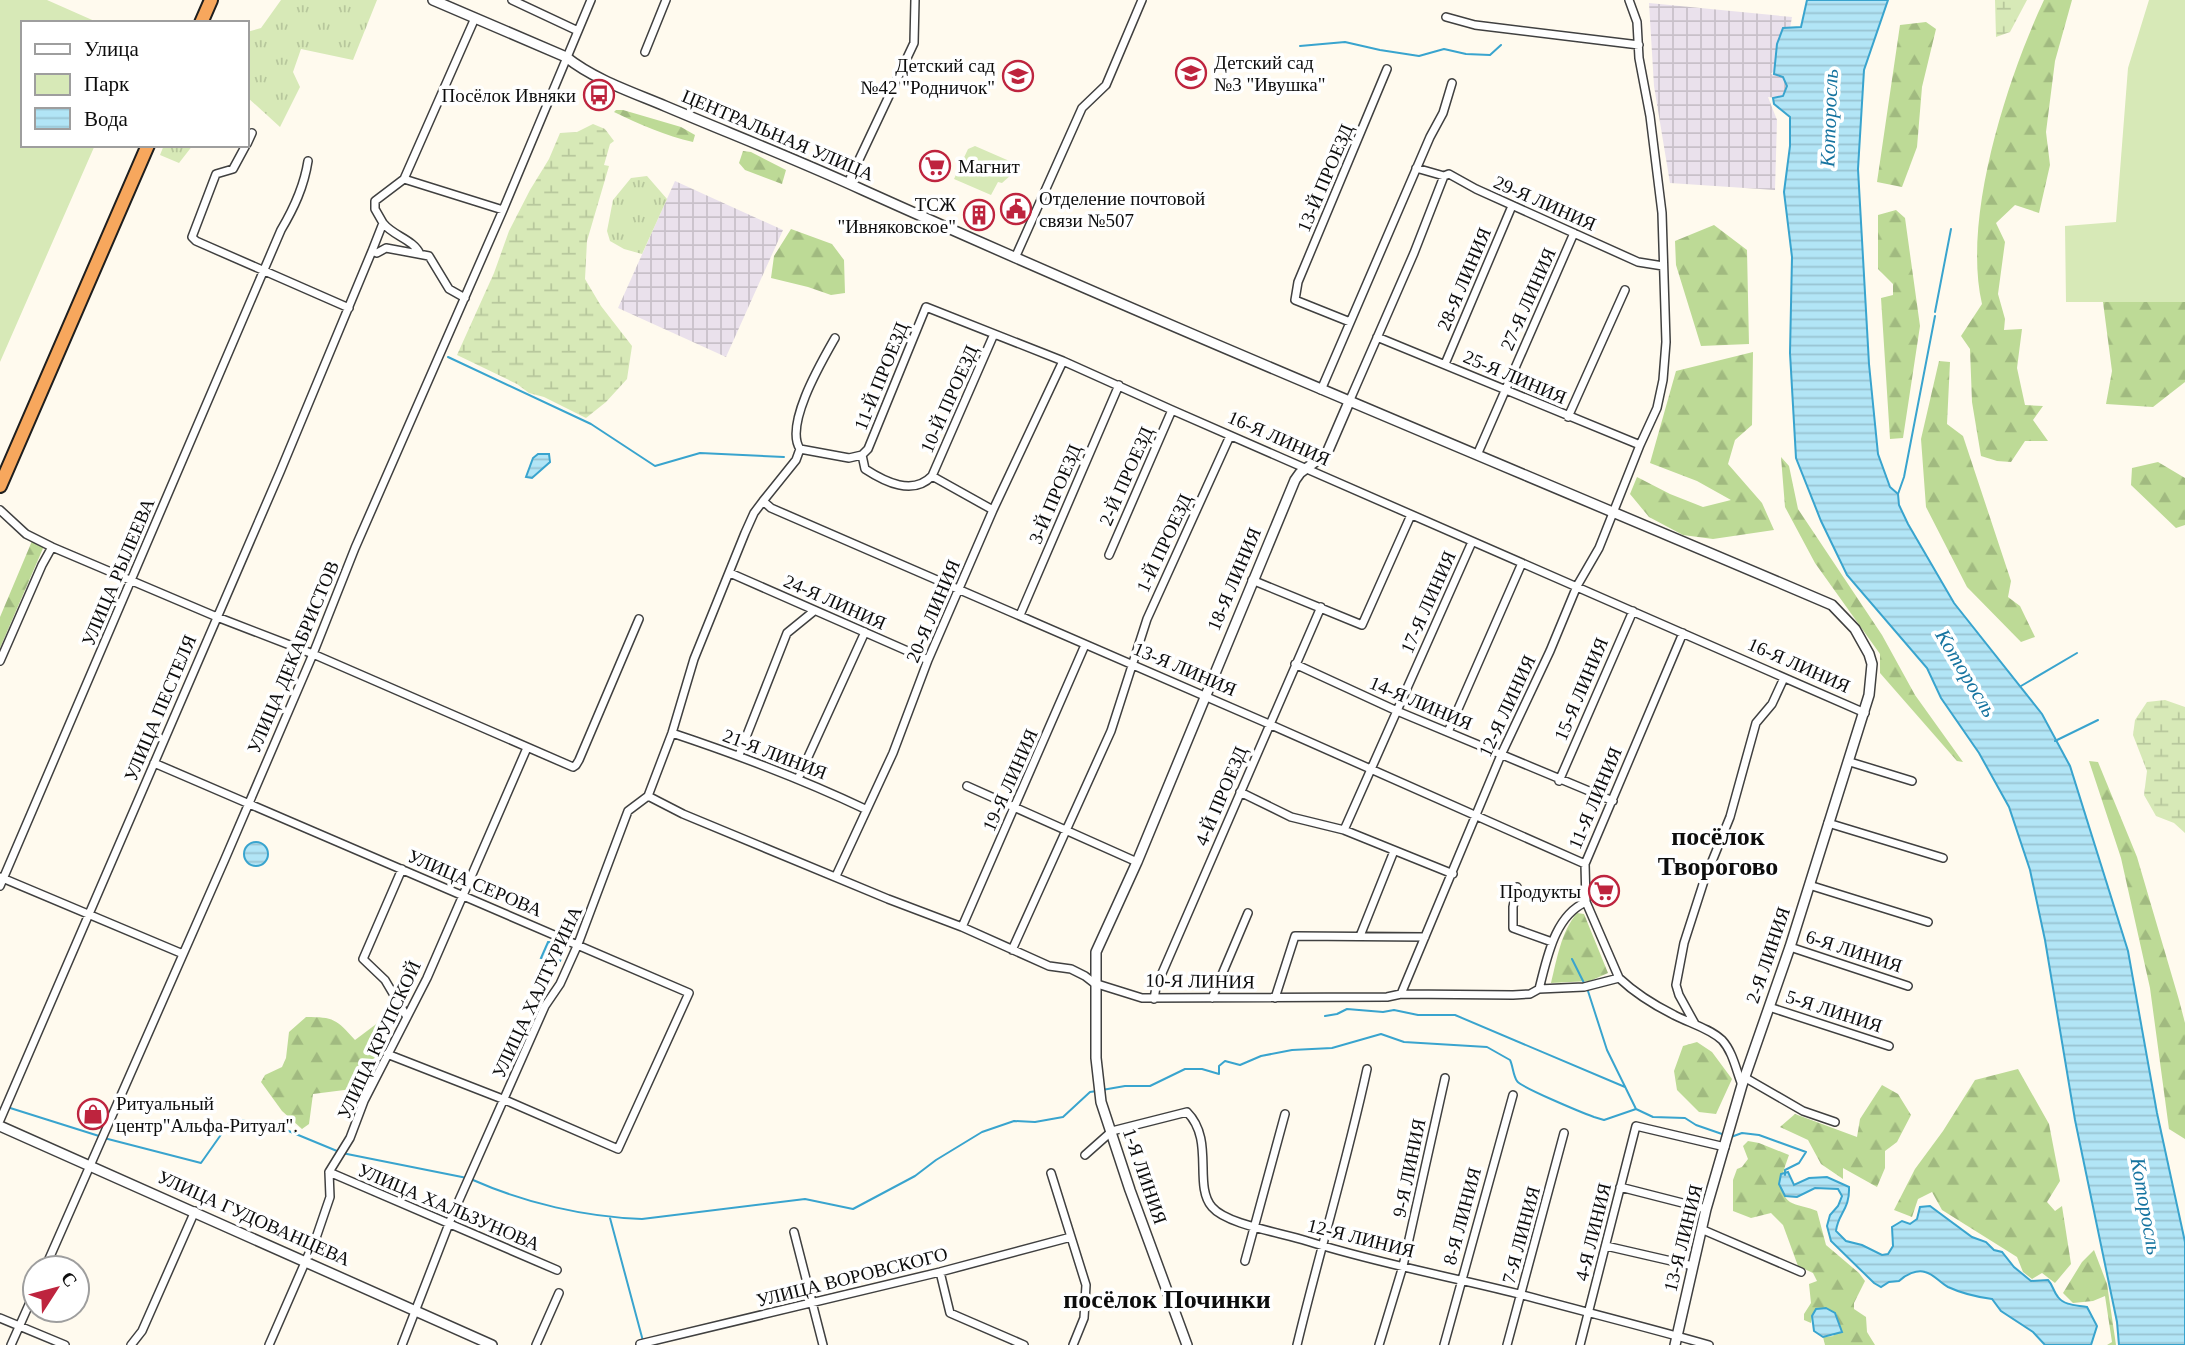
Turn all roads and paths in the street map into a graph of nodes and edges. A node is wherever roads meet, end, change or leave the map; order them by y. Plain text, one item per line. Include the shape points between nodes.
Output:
1 (211, 0) edge
2 (433, 0) edge
3 (512, 0) edge
4 (591, 0) edge
5 (666, 0) edge
6 (915, 0) edge
7 (1142, 0) edge
8 (1629, 0) edge
9 (1446, 17) dead end
10 (475, 18) junction
11 (202, 21) edge
12 (578, 31) junction
13 (1639, 46) junction
14 (645, 52) dead end
15 (566, 57) junction
16 (1387, 69) dead end
17 (1452, 83) dead end
18 (252, 134) dead end
19 (248, 141) edge
20 (147, 147) edge
21 (245, 147) edge
22 (308, 161) dead end
23 (1416, 168) junction
24 (1444, 176) junction
25 (404, 179) junction
26 (848, 183) junction
27 (1512, 206) junction
28 (503, 210) junction
29 (383, 223) junction
30 (1574, 233) junction
31 (372, 251) junction
32 (420, 254) junction
33 (1015, 258) junction
34 (1663, 266) junction
35 (265, 271) junction
36 (1625, 290) dead end
37 (465, 298) junction
38 (926, 307) joint
39 (349, 308) junction
40 (1150, 316) joint
41 (1350, 322) junction
42 (994, 334) junction
43 (1377, 337) junction
44 (835, 338) dead end
45 (1063, 361) junction
46 (1445, 364) junction
47 (1119, 385) junction
48 (1321, 390) junction
49 (1505, 390) junction
50 (1349, 402) junction
51 (1172, 410) junction
52 (1568, 416) junction
53 (1230, 436) junction
54 (1640, 445) junction
55 (800, 449) junction
56 (862, 455) junction
57 (1476, 455) junction
58 (1306, 469) junction
59 (932, 476) junction
60 (0, 486) edge
61 (763, 501) junction
62 (0, 510) edge
63 (993, 510) junction
64 (1614, 512) junction
65 (1411, 515) junction
66 (1472, 542) junction
67 (52, 547) junction
68 (1109, 555) dead end
69 (1522, 563) junction
70 (730, 573) junction
71 (132, 579) junction
72 (1252, 580) junction
73 (1577, 586) junction
74 (959, 590) junction
75 (1321, 607) junction
76 (814, 611) junction
77 (1633, 611) junction
78 (1020, 615) junction
79 (217, 617) junction
80 (639, 619) dead end
81 (865, 632) junction
82 (1683, 634) junction
83 (1085, 645) junction
84 (313, 654) junction
85 (928, 660) junction
86 (0, 661) edge
87 (1295, 664) junction
88 (1132, 666) junction
89 (1784, 678) junction
90 (1204, 696) junction
91 (1396, 711) junction
92 (1865, 713) junction
93 (1269, 724) junction
94 (1448, 732) junction
95 (672, 733) junction
96 (527, 748) junction
97 (739, 755) junction
98 (1501, 755) junction
99 (1850, 762) junction
100 (154, 763) junction
101 (1371, 768) junction
102 (798, 779) junction
103 (1559, 780) junction
104 (1913, 781) dead end
105 (967, 786) dead end
106 (1240, 792) junction
107 (648, 796) junction
108 (1613, 801) junction
109 (248, 804) junction
110 (1016, 807) junction
111 (865, 809) junction
112 (1477, 815) junction
113 (1828, 823) junction
114 (1066, 829) junction
115 (1344, 830) junction
116 (1394, 851) junction
117 (1943, 858) dead end
118 (1137, 862) junction
119 (1585, 864) junction
120 (402, 869) junction
121 (1453, 874) junction
122 (836, 876) junction
123 (1, 881) edge
124 (1809, 885) junction
125 (1517, 887) dead end
126 (463, 895) junction
127 (1586, 902) junction
128 (1248, 913) dead end
129 (88, 914) junction
130 (1928, 922) dead end
131 (962, 927) junction
132 (1360, 936) junction
133 (1425, 937) junction
134 (1552, 942) junction
135 (579, 944) junction
136 (1790, 947) junction
137 (1012, 950) junction
138 (183, 954) junction
139 (1619, 978) junction
140 (1094, 983) junction
141 (1908, 986) dead end
142 (1539, 989) junction
143 (1401, 994) junction
144 (1212, 998) junction
145 (1275, 998) junction
146 (1154, 999) junction
147 (1769, 1007) junction
148 (1098, 1013) joint
149 (407, 1017) junction
150 (1695, 1025) junction
151 (1889, 1045) dead end
152 (387, 1054) junction
153 (1367, 1069) dead end
154 (1445, 1077) dead end
155 (1743, 1081) junction
156 (1513, 1095) dead end
157 (505, 1100) junction
158 (1285, 1114) dead end
159 (0, 1120) edge
160 (1835, 1122) dead end
161 (0, 1126) edge
162 (1730, 1128) joint
163 (1112, 1131) junction
164 (1564, 1133) dead end
165 (1726, 1144) junction
166 (1085, 1155) dead end
167 (90, 1165) junction
168 (329, 1172) junction
169 (1051, 1173) dead end
170 (1620, 1187) junction
171 (1706, 1209) junction
172 (195, 1211) junction
173 (450, 1224) junction
174 (1255, 1227) junction
175 (1701, 1229) junction
176 (794, 1232) dead end
177 (1071, 1237) junction
178 (1606, 1246) junction
179 (1323, 1247) junction
180 (51, 1254) edge
181 (306, 1261) junction
182 (1245, 1261) dead end
183 (1403, 1266) junction
184 (1693, 1266) junction
185 (557, 1270) dead end
186 (940, 1272) junction
187 (1801, 1272) dead end
188 (1461, 1280) junction
189 (559, 1293) dead end
190 (1521, 1295) junction
191 (813, 1302) junction
192 (416, 1311) junction
193 (1589, 1314) junction
194 (0, 1318) edge
195 (20, 1326) junction
196 (1676, 1340) edge
197 (640, 1344) edge
198 (11, 1345) edge
199 (65, 1345) edge
200 (131, 1345) edge
201 (269, 1345) edge
202 (402, 1345) edge
203 (492, 1345) edge
204 (536, 1345) edge
205 (823, 1345) edge
206 (1024, 1345) edge
207 (1073, 1345) edge
208 (1187, 1345) edge
209 (1297, 1345) edge
210 (1379, 1345) edge
211 (1444, 1345) edge
212 (1507, 1345) edge
213 (1580, 1345) edge
214 (1709, 1345) edge

1 - 11 highway
2 - 10 street, ЦЕНТРАЛЬНАЯ УЛИЦА
3 - 12 street
4 - 12 street, УЛИЦА ДЕКАБРИСТОВ
5 - 14 street
6 - 26 street via 914,43
7 - 33 street via 1106,85 1082,108
8 - 13 street, 12-Я ЛИНИЯ
9 - 13 street via 1475,25
10 - 15 street, ЦЕНТРАЛЬНАЯ УЛИЦА
10 - 25 street
12 - 15 street, УЛИЦА ДЕКАБРИСТОВ
13 - 34 street, 12-Я ЛИНИЯ via 1662,213
15 - 26 street, ЦЕНТРАЛЬНАЯ УЛИЦА via 631,92
15 - 28 street, УЛИЦА ДЕКАБРИСТОВ
16 - 41 street, 13-Й ПРОЕЗД via 1298,282 1295,300
17 - 23 street via 1444,113
18 - 19 street
20 - 60 highway
21 - 35 street via 233,169 216,174 192,237
22 - 35 street, УЛИЦА РЫЛЕЕВА via 306,179
23 - 24 street, 29-Я ЛИНИЯ
23 - 41 street
24 - 27 street, 29-Я ЛИНИЯ via 1449,174
24 - 43 street, 18-Я ЛИНИЯ
25 - 28 street
25 - 29 street via 375,201
26 - 33 street, ЦЕНТРАЛЬНАЯ УЛИЦА
27 - 30 street, 29-Я ЛИНИЯ
27 - 46 street, 28-Я ЛИНИЯ
28 - 37 street, УЛИЦА ДЕКАБРИСТОВ
29 - 31 street, УЛИЦА ПЕСТЕЛЯ
29 - 32 street
30 - 34 street, 29-Я ЛИНИЯ via 1638,262
30 - 49 street, 27-Я ЛИНИЯ
31 - 32 street via 386,248
31 - 39 street, УЛИЦА ПЕСТЕЛЯ
32 - 37 street via 429,256 449,289
33 - 40 street, ЦЕНТРАЛЬНАЯ УЛИЦА
34 - 54 street, 12-Я ЛИНИЯ via 1663,380 1657,408
35 - 39 street
35 - 71 street, УЛИЦА РЫЛЕЕВА
36 - 52 street
37 - 84 street, УЛИЦА ДЕКАБРИСТОВ
38 - 42 street, 16-Я ЛИНИЯ
38 - 56 street, 11-Й ПРОЕЗД
39 - 79 street, УЛИЦА ПЕСТЕЛЯ
40 - 48 street, 16-Я ЛИНИЯ
41 - 48 street
42 - 45 street, 16-Я ЛИНИЯ
42 - 59 street, 10-Й ПРОЕЗД
43 - 46 street, 25-Я ЛИНИЯ
43 - 50 street, 18-Я ЛИНИЯ
44 - 55 street via 800,412 796,436
45 - 47 street, 16-Я ЛИНИЯ
45 - 63 street, 20-Я ЛИНИЯ
46 - 49 street, 25-Я ЛИНИЯ
47 - 51 street, 16-Я ЛИНИЯ
47 - 78 street, 3-Й ПРОЕЗД
48 - 50 street, 16-Я ЛИНИЯ
49 - 52 street, 25-Я ЛИНИЯ
49 - 57 street, 27-Я ЛИНИЯ
50 - 57 street, 16-Я ЛИНИЯ
50 - 58 street, 18-Я ЛИНИЯ via 1327,453
51 - 53 street, 16-Я ЛИНИЯ
51 - 68 street, 2-Й ПРОЕЗД
52 - 54 street, 25-Я ЛИНИЯ
53 - 58 street, 16-Я ЛИНИЯ
53 - 88 street, 1-Й ПРОЕЗД via 1147,619
54 - 64 street, 12-Я ЛИНИЯ
55 - 56 street via 849,458
55 - 61 street, УЛИЦА ХАЛТУРИНА
56 - 59 street via 865,469 906,488
57 - 64 street, 16-Я ЛИНИЯ
58 - 65 street, 16-Я ЛИНИЯ
58 - 72 street, 18-Я ЛИНИЯ via 1295,480
59 - 63 street
61 - 70 street, УЛИЦА ХАЛТУРИНА
61 - 74 street, 13-Я ЛИНИЯ
62 - 67 street via 26,534
63 - 74 street, 20-Я ЛИНИЯ
64 - 73 street, 12-Я ЛИНИЯ
64 - 92 street, 16-Я ЛИНИЯ via 1832,605 1855,629 1869,654 1872,675
65 - 66 street, 16-Я ЛИНИЯ
65 - 75 street via 1362,625
66 - 69 street, 16-Я ЛИНИЯ
66 - 91 street, 17-Я ЛИНИЯ
67 - 71 street
67 - 86 street
69 - 73 street, 16-Я ЛИНИЯ
69 - 94 street
70 - 76 street, 24-Я ЛИНИЯ
70 - 95 street, УЛИЦА ХАЛТУРИНА via 694,659
71 - 79 street
71 - 123 street, УЛИЦА РЫЛЕЕВА
72 - 75 street
72 - 90 street, 18-Я ЛИНИЯ
73 - 77 street, 16-Я ЛИНИЯ
73 - 98 street, 12-Я ЛИНИЯ
74 - 78 street, 13-Я ЛИНИЯ
74 - 85 street, 20-Я ЛИНИЯ
75 - 87 street, 4-Й ПРОЕЗД
76 - 81 street, 24-Я ЛИНИЯ
76 - 97 street via 787,633
77 - 82 street, 16-Я ЛИНИЯ
77 - 103 street, 15-Я ЛИНИЯ
78 - 83 street, 13-Я ЛИНИЯ
79 - 84 street
79 - 100 street, УЛИЦА ПЕСТЕЛЯ
80 - 96 street via 576,765
81 - 85 street, 24-Я ЛИНИЯ
81 - 102 street
82 - 89 street, 16-Я ЛИНИЯ
82 - 108 street, 11-Я ЛИНИЯ
83 - 88 street, 13-Я ЛИНИЯ
83 - 110 street, 19-Я ЛИНИЯ
84 - 96 street
84 - 109 street, УЛИЦА ДЕКАБРИСТОВ
85 - 111 street, 20-Я ЛИНИЯ
87 - 91 street, 14-Я ЛИНИЯ
87 - 93 street, 4-Й ПРОЕЗД
88 - 90 street, 13-Я ЛИНИЯ
88 - 114 street, 1-Й ПРОЕЗД via 1111,731
89 - 92 street, 16-Я ЛИНИЯ
89 - 150 street via 1772,704 1756,723 1730,817 1684,943 1676,985
90 - 93 street, 13-Я ЛИНИЯ
90 - 118 street, 18-Я ЛИНИЯ
91 - 94 street, 14-Я ЛИНИЯ
91 - 101 street, 17-Я ЛИНИЯ
92 - 99 street, 2-Я ЛИНИЯ
93 - 101 street, 13-Я ЛИНИЯ
93 - 106 street, 4-Й ПРОЕЗД
94 - 98 street, 14-Я ЛИНИЯ
95 - 97 street, 21-Я ЛИНИЯ
95 - 107 street, УЛИЦА ХАЛТУРИНА
96 - 126 street, УЛИЦА КРУПСКОЙ
97 - 102 street, 21-Я ЛИНИЯ
98 - 103 street, 14-Я ЛИНИЯ
98 - 112 street, 12-Я ЛИНИЯ
99 - 104 street
99 - 113 street, 2-Я ЛИНИЯ
100 - 109 street, УЛИЦА СЕРОВА
100 - 129 street, УЛИЦА ПЕСТЕЛЯ
101 - 112 street, 13-Я ЛИНИЯ
101 - 115 street, 17-Я ЛИНИЯ
102 - 111 street, 21-Я ЛИНИЯ
103 - 108 street, 14-Я ЛИНИЯ
105 - 110 street
106 - 115 street via 1291,817
106 - 146 street, 4-Й ПРОЕЗД
107 - 122 street, 10-Я ЛИНИЯ
107 - 135 street, УЛИЦА ХАЛТУРИНА via 628,811 618,832
108 - 119 street, 11-Я ЛИНИЯ
109 - 120 street, УЛИЦА СЕРОВА
109 - 138 street, УЛИЦА ДЕКАБРИСТОВ
110 - 114 street
110 - 131 street, 19-Я ЛИНИЯ
111 - 122 street, 20-Я ЛИНИЯ
112 - 119 street, 13-Я ЛИНИЯ
112 - 121 street, 12-Я ЛИНИЯ
113 - 117 street
113 - 124 street, 2-Я ЛИНИЯ
114 - 118 street
114 - 137 street, 1-Й ПРОЕЗД
115 - 116 street
116 - 121 street
116 - 132 street
118 - 140 street, 18-Я ЛИНИЯ via 1096,952
119 - 127 street, 11-Я ЛИНИЯ
120 - 126 street, УЛИЦА СЕРОВА
120 - 149 street via 363,958 385,980
121 - 133 street, 12-Я ЛИНИЯ
122 - 131 street, 10-Я ЛИНИЯ
123 - 129 street
124 - 130 street
124 - 136 street, 2-Я ЛИНИЯ
125 - 134 street via 1513,928
126 - 135 street, УЛИЦА СЕРОВА
126 - 149 street, УЛИЦА КРУПСКОЙ
127 - 134 street via 1570,913
127 - 139 street, 11-Я ЛИНИЯ
128 - 144 street
129 - 138 street
129 - 159 street, УЛИЦА ПЕСТЕЛЯ
131 - 137 street, 10-Я ЛИНИЯ
132 - 133 street
132 - 145 street via 1295,936
133 - 143 street, 12-Я ЛИНИЯ
134 - 142 street
135 - 157 street, УЛИЦА ХАЛТУРИНА via 545,1006
135 - 157 street, УЛИЦА СЕРОВА via 689,993 618,1149
136 - 141 street, 6-Я ЛИНИЯ
136 - 147 street, 2-Я ЛИНИЯ
137 - 140 street, 10-Я ЛИНИЯ
138 - 167 street, УЛИЦА ДЕКАБРИСТОВ
139 - 142 street, 10-Я ЛИНИЯ via 1587,986
139 - 150 street via 1633,992
140 - 146 street, 10-Я ЛИНИЯ
140 - 148 street, 18-Я ЛИНИЯ
142 - 143 street, 10-Я ЛИНИЯ via 1513,995
143 - 145 street, 10-Я ЛИНИЯ
144 - 145 street, 10-Я ЛИНИЯ
144 - 146 street, 10-Я ЛИНИЯ
147 - 151 street, 5-Я ЛИНИЯ
147 - 155 street, 2-Я ЛИНИЯ
148 - 163 street, 1-Я ЛИНИЯ via 1096,1058
149 - 152 street, УЛИЦА КРУПСКОЙ
150 - 155 street via 1723,1041
152 - 157 street
152 - 168 street, УЛИЦА КРУПСКОЙ via 350,1138
153 - 179 street
154 - 183 street, 9-Я ЛИНИЯ
155 - 160 street
155 - 162 street, 2-Я ЛИНИЯ
156 - 188 street, 8-Я ЛИНИЯ
157 - 173 street, УЛИЦА ХАЛТУРИНА
158 - 174 street
161 - 167 street, УЛИЦА ГУДОВАНЦЕВА
162 - 165 street, 13-Я ЛИНИЯ
163 - 166 street
163 - 174 street, 12-Я ЛИНИЯ via 1186,1112 1203,1144 1206,1196 1211,1207
163 - 208 street, 1-Я ЛИНИЯ
164 - 190 street, 7-Я ЛИНИЯ
165 - 170 street, 4-Я ЛИНИЯ via 1636,1126
165 - 171 street, 13-Я ЛИНИЯ
167 - 172 street, УЛИЦА ГУДОВАНЦЕВА
167 - 180 street, УЛИЦА ДЕКАБРИСТОВ
168 - 173 street, УЛИЦА ХАЛЬЗУНОВА
168 - 181 street, УЛИЦА КРУПСКОЙ via 330,1197
169 - 177 street
170 - 171 street
170 - 178 street, 4-Я ЛИНИЯ
171 - 175 street, 13-Я ЛИНИЯ
172 - 181 street, УЛИЦА ГУДОВАНЦЕВА
172 - 200 street via 142,1331
173 - 185 street, УЛИЦА ХАЛЬЗУНОВА
173 - 192 street, УЛИЦА ХАЛТУРИНА
174 - 179 street, 12-Я ЛИНИЯ
174 - 182 street
175 - 184 street, 13-Я ЛИНИЯ
175 - 187 street
176 - 191 street
177 - 186 street, УЛИЦА ВОРОВСКОГО
177 - 207 street via 1086,1285 1084,1318
178 - 184 street
178 - 193 street, 4-Я ЛИНИЯ
179 - 183 street, 12-Я ЛИНИЯ
179 - 209 street
181 - 192 street, УЛИЦА ГУДОВАНЦЕВА
181 - 201 street, УЛИЦА КРУПСКОЙ
183 - 188 street, 12-Я ЛИНИЯ
183 - 210 street, 9-Я ЛИНИЯ
184 - 196 street, 13-Я ЛИНИЯ
186 - 191 street, УЛИЦА ВОРОВСКОГО
186 - 206 street via 950,1312
188 - 190 street, 12-Я ЛИНИЯ
188 - 211 street, 8-Я ЛИНИЯ
189 - 204 street
190 - 193 street, 12-Я ЛИНИЯ
190 - 212 street, 7-Я ЛИНИЯ
191 - 197 street, УЛИЦА ВОРОВСКОГО
191 - 205 street
192 - 202 street, УЛИЦА ХАЛТУРИНА
192 - 203 street, УЛИЦА ГУДОВАНЦЕВА
193 - 196 street, 12-Я ЛИНИЯ
193 - 213 street, 4-Я ЛИНИЯ
194 - 195 street
195 - 198 street
195 - 199 street
196 - 214 street, 12-Я ЛИНИЯ

